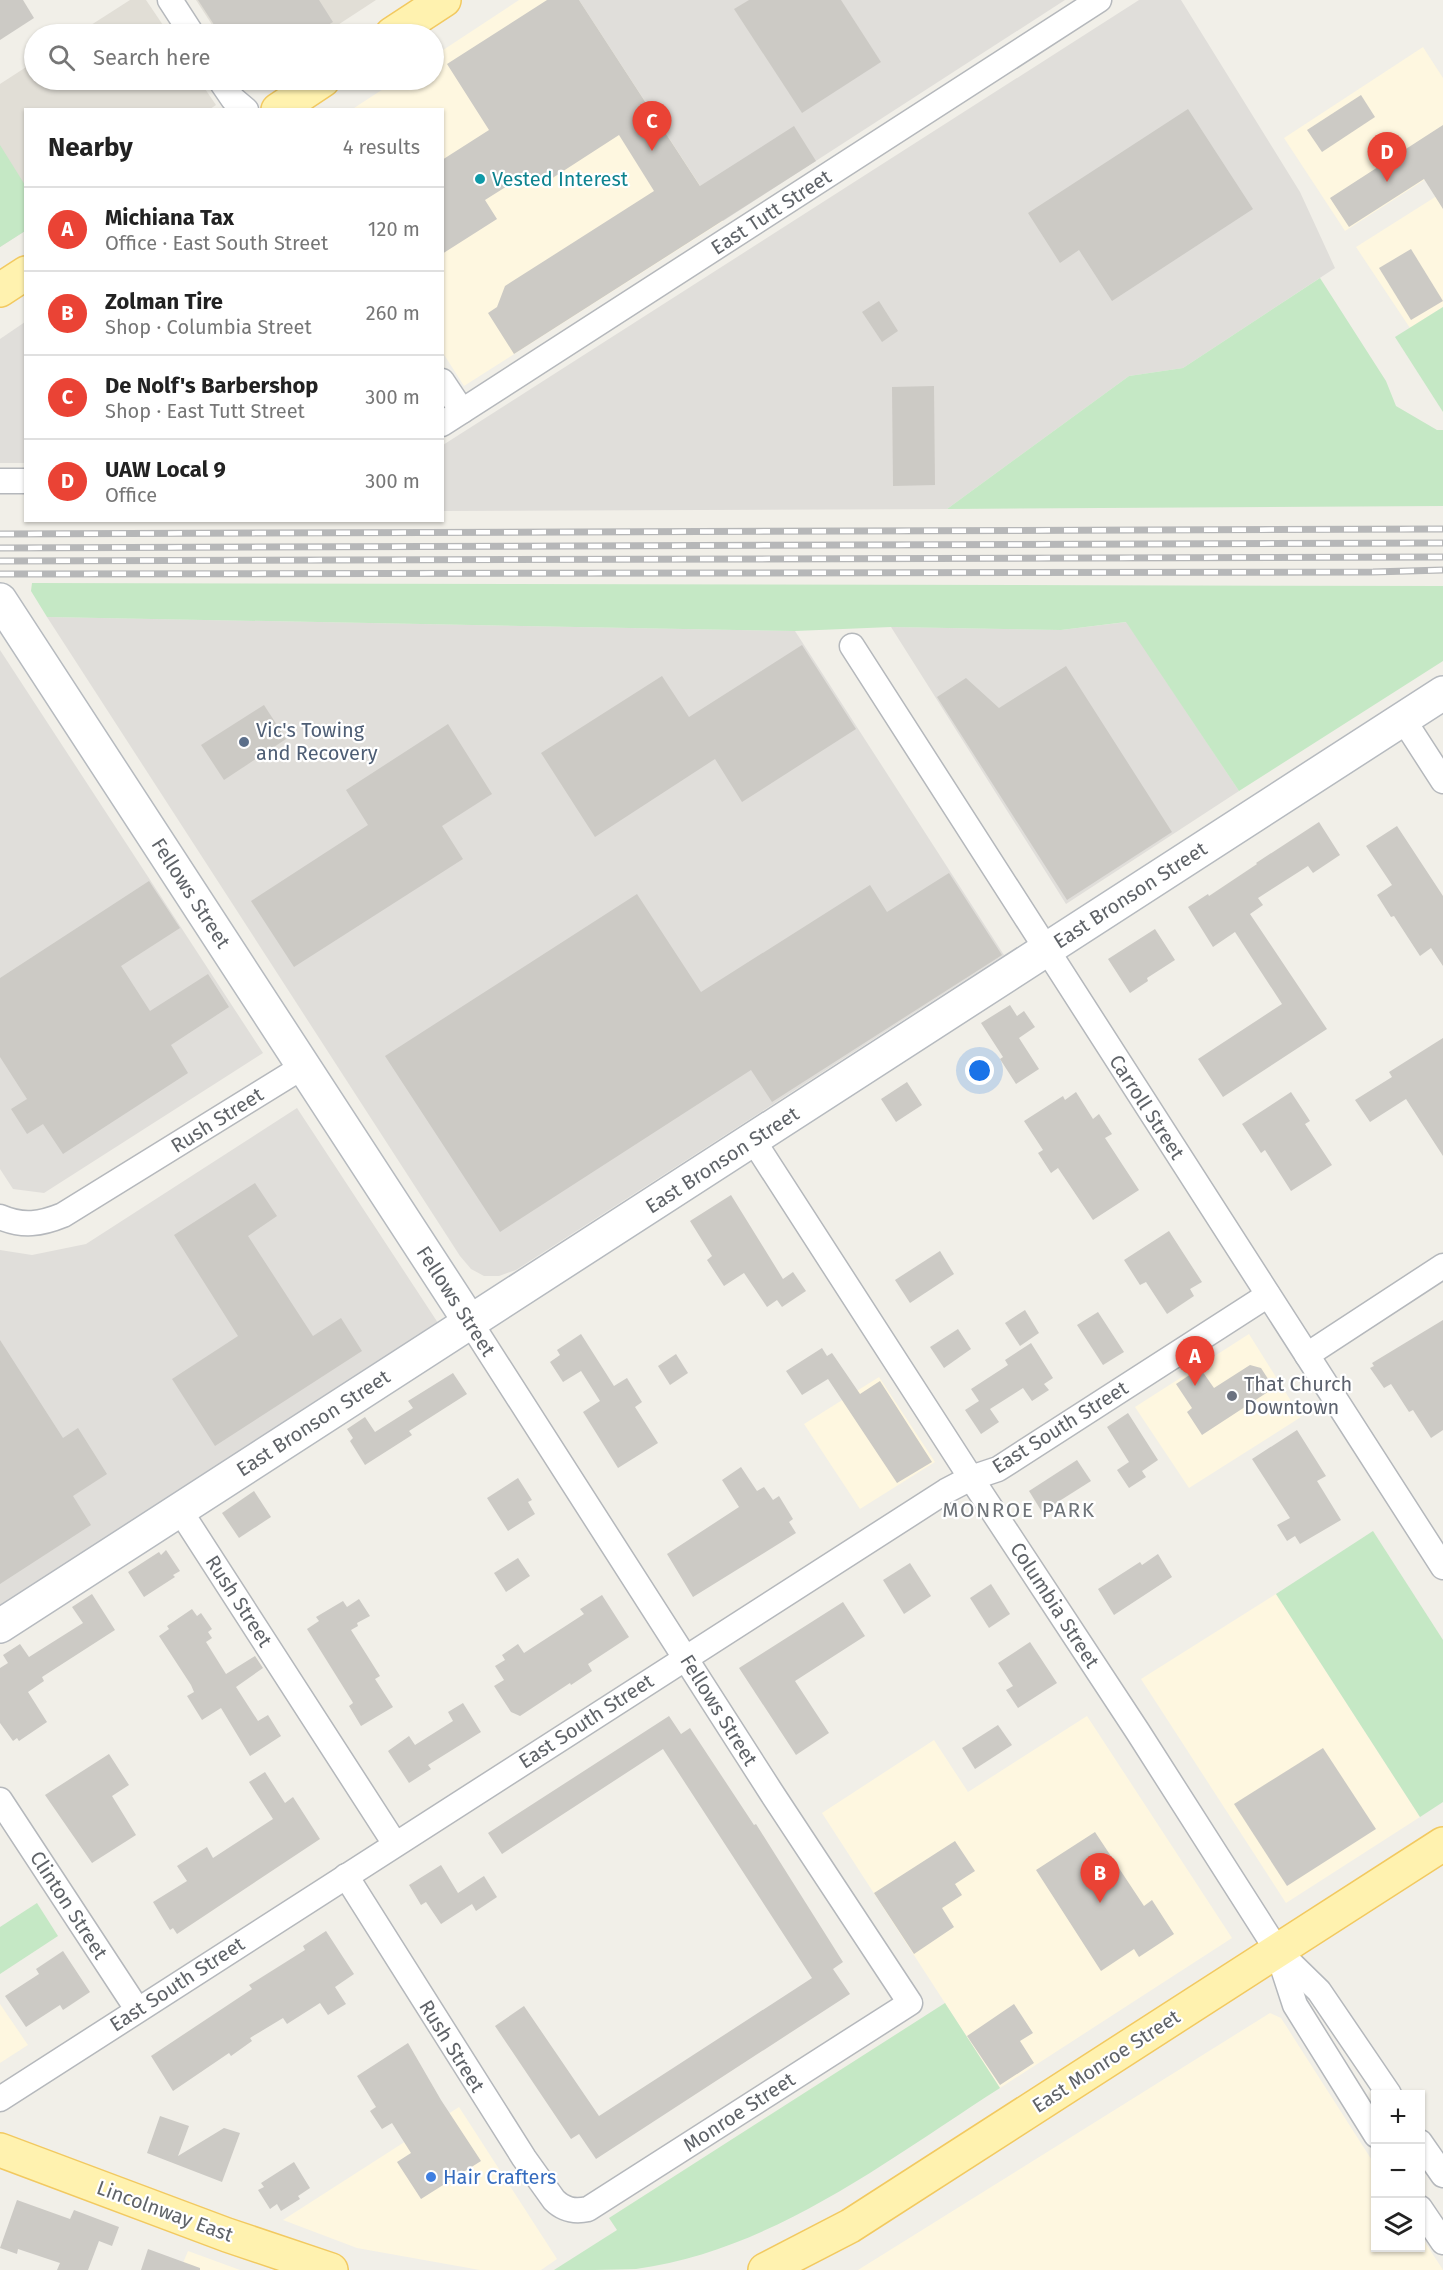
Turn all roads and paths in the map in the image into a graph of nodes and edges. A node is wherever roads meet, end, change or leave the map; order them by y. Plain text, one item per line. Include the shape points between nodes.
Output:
1 (170, 0) edge
2 (444, 0) edge
3 (1099, 0) edge
4 (186, 24) edge
5 (407, 24) edge
6 (227, 90) edge
7 (308, 90) edge
8 (244, 108) edge
9 (281, 108) edge
10 (24, 274) edge
11 (0, 290) edge
12 (444, 388) edge
13 (452, 418) edge
14 (0, 481) edge
15 (24, 481) edge
16 (0, 600) edge
17 (852, 646) dead end
18 (1443, 693) edge
19 (1403, 719) junction
20 (1443, 781) edge
21 (1046, 949) junction
22 (304, 1066) junction
23 (753, 1140) junction
24 (0, 1217) edge
25 (1443, 1266) edge
26 (1268, 1295) junction
27 (470, 1322) junction
28 (1307, 1355) junction
29 (971, 1478) junction
30 (180, 1509) junction
31 (1443, 1567) edge
32 (0, 1626) edge
33 (686, 1657) junction
34 (0, 1800) edge
35 (395, 1844) junction
36 (1443, 1844) edge
37 (346, 1876) junction
38 (1277, 1950) junction
39 (910, 2003) joint
40 (137, 2009) junction
41 (1386, 2090) edge
42 (0, 2099) edge
43 (1371, 2127) edge
44 (1421, 2144) edge
45 (0, 2150) edge
46 (1443, 2175) edge
47 (566, 2209) joint
48 (1425, 2215) edge
49 (1443, 2242) edge
50 (331, 2270) edge
51 (765, 2270) edge

1 - 4 street
2 - 5 main road
3 - 13 street, East Tutt Street
6 - 8 street
7 - 9 main road
10 - 11 main road
12 - 13 street
14 - 15 street
16 - 22 street, Fellows Street
17 - 21 street, Carroll Street
18 - 19 street, East Bronson Street
19 - 20 street
19 - 21 street, East Bronson Street
21 - 23 street, East Bronson Street
21 - 26 street, Carroll Street
22 - 24 street, Rush Street via 63,1215 37,1224 20,1224
22 - 27 street, Fellows Street
23 - 27 street, East Bronson Street
23 - 29 street, Columbia Street
25 - 28 street
26 - 28 street, Carroll Street
26 - 29 street, East South Street via 998,1469
27 - 30 street, East Bronson Street
27 - 33 street, Fellows Street
28 - 31 street, Carroll Street
29 - 33 street, East South Street
29 - 38 street, Columbia Street
30 - 32 street, East Bronson Street
30 - 35 street, Rush Street
33 - 35 street, East South Street
33 - 39 street, Fellows Street
34 - 40 street, Clinton Street
35 - 37 street, East South Street
36 - 38 main road, East Monroe Street
37 - 40 street, East South Street
37 - 47 street, Rush Street via 524,2158 554,2200
38 - 41 street, Columbia Street via 1319,1991
38 - 43 street, Columbia Street via 1295,2005
38 - 51 main road, East Monroe Street via 850,2226
39 - 47 street, Monroe Street via 588,2209
40 - 42 street, East South Street
44 - 46 street
45 - 50 main road, Lincolnway East
48 - 49 street

